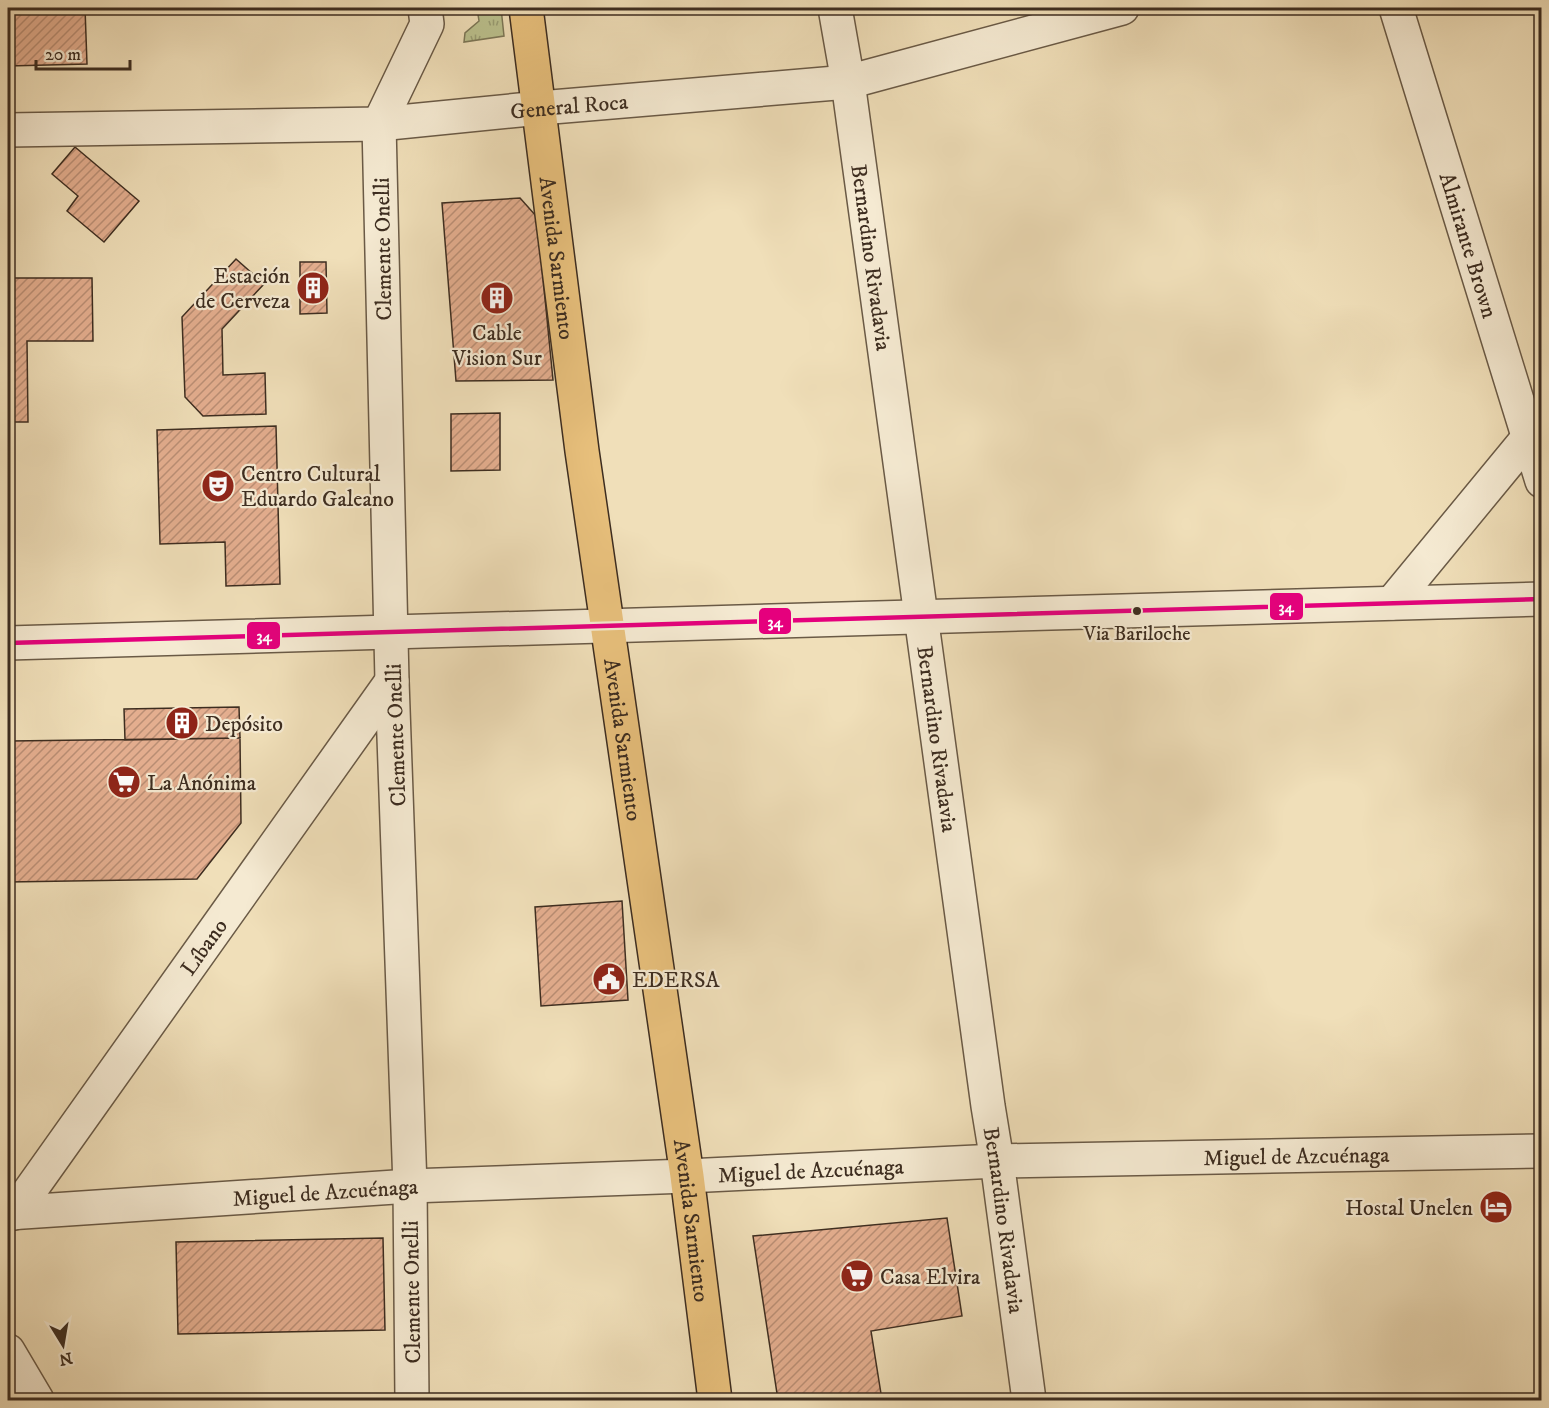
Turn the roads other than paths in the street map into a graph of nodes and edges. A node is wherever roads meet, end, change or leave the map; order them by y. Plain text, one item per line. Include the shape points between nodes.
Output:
1 (425, 8) edge
2 (526, 8) edge
3 (835, 8) edge
4 (1122, 8) edge
5 (1396, 8) edge
6 (848, 82) junction
7 (540, 108) junction
8 (379, 124) junction
9 (8, 130) edge
10 (1528, 438) junction
11 (1542, 481) edge
12 (1542, 599) edge
13 (1392, 603) junction
14 (922, 617) junction
15 (608, 626) junction
16 (392, 632) junction
17 (8, 643) edge
18 (392, 681) junction
19 (1542, 1151) edge
20 (997, 1161) junction
21 (687, 1176) junction
22 (410, 1186) junction
23 (11, 1213) edge
24 (8, 1351) edge
25 (37, 1401) edge
26 (412, 1401) edge
27 (715, 1401) edge
28 (1029, 1401) edge

1 - 8 street, Clemente Onelli via 427,24
2 - 7 highway, Avenida Sarmiento
3 - 6 street, Bernardino Rivadavia
4 - 6 street, General Roca
5 - 10 street, Almirante Brown
6 - 7 street, General Roca
6 - 14 street, Bernardino Rivadavia
7 - 8 street, General Roca
7 - 15 highway, Avenida Sarmiento via 582,451
8 - 9 street, General Roca
8 - 16 street, Clemente Onelli
10 - 11 street, Almirante Brown
10 - 13 street
12 - 13 street
13 - 14 street
14 - 15 street
14 - 20 street, Bernardino Rivadavia
15 - 16 street
15 - 21 highway, Avenida Sarmiento
16 - 17 street
16 - 18 street, Clemente Onelli
18 - 22 street, Clemente Onelli
18 - 23 street, Líbano
19 - 20 street, Miguel de Azcuénaga
20 - 21 street, Miguel de Azcuénaga
20 - 28 street, Bernardino Rivadavia
21 - 22 street, Miguel de Azcuénaga
21 - 27 highway, Avenida Sarmiento
22 - 23 street, Miguel de Azcuénaga
22 - 26 street, Clemente Onelli
24 - 25 street

